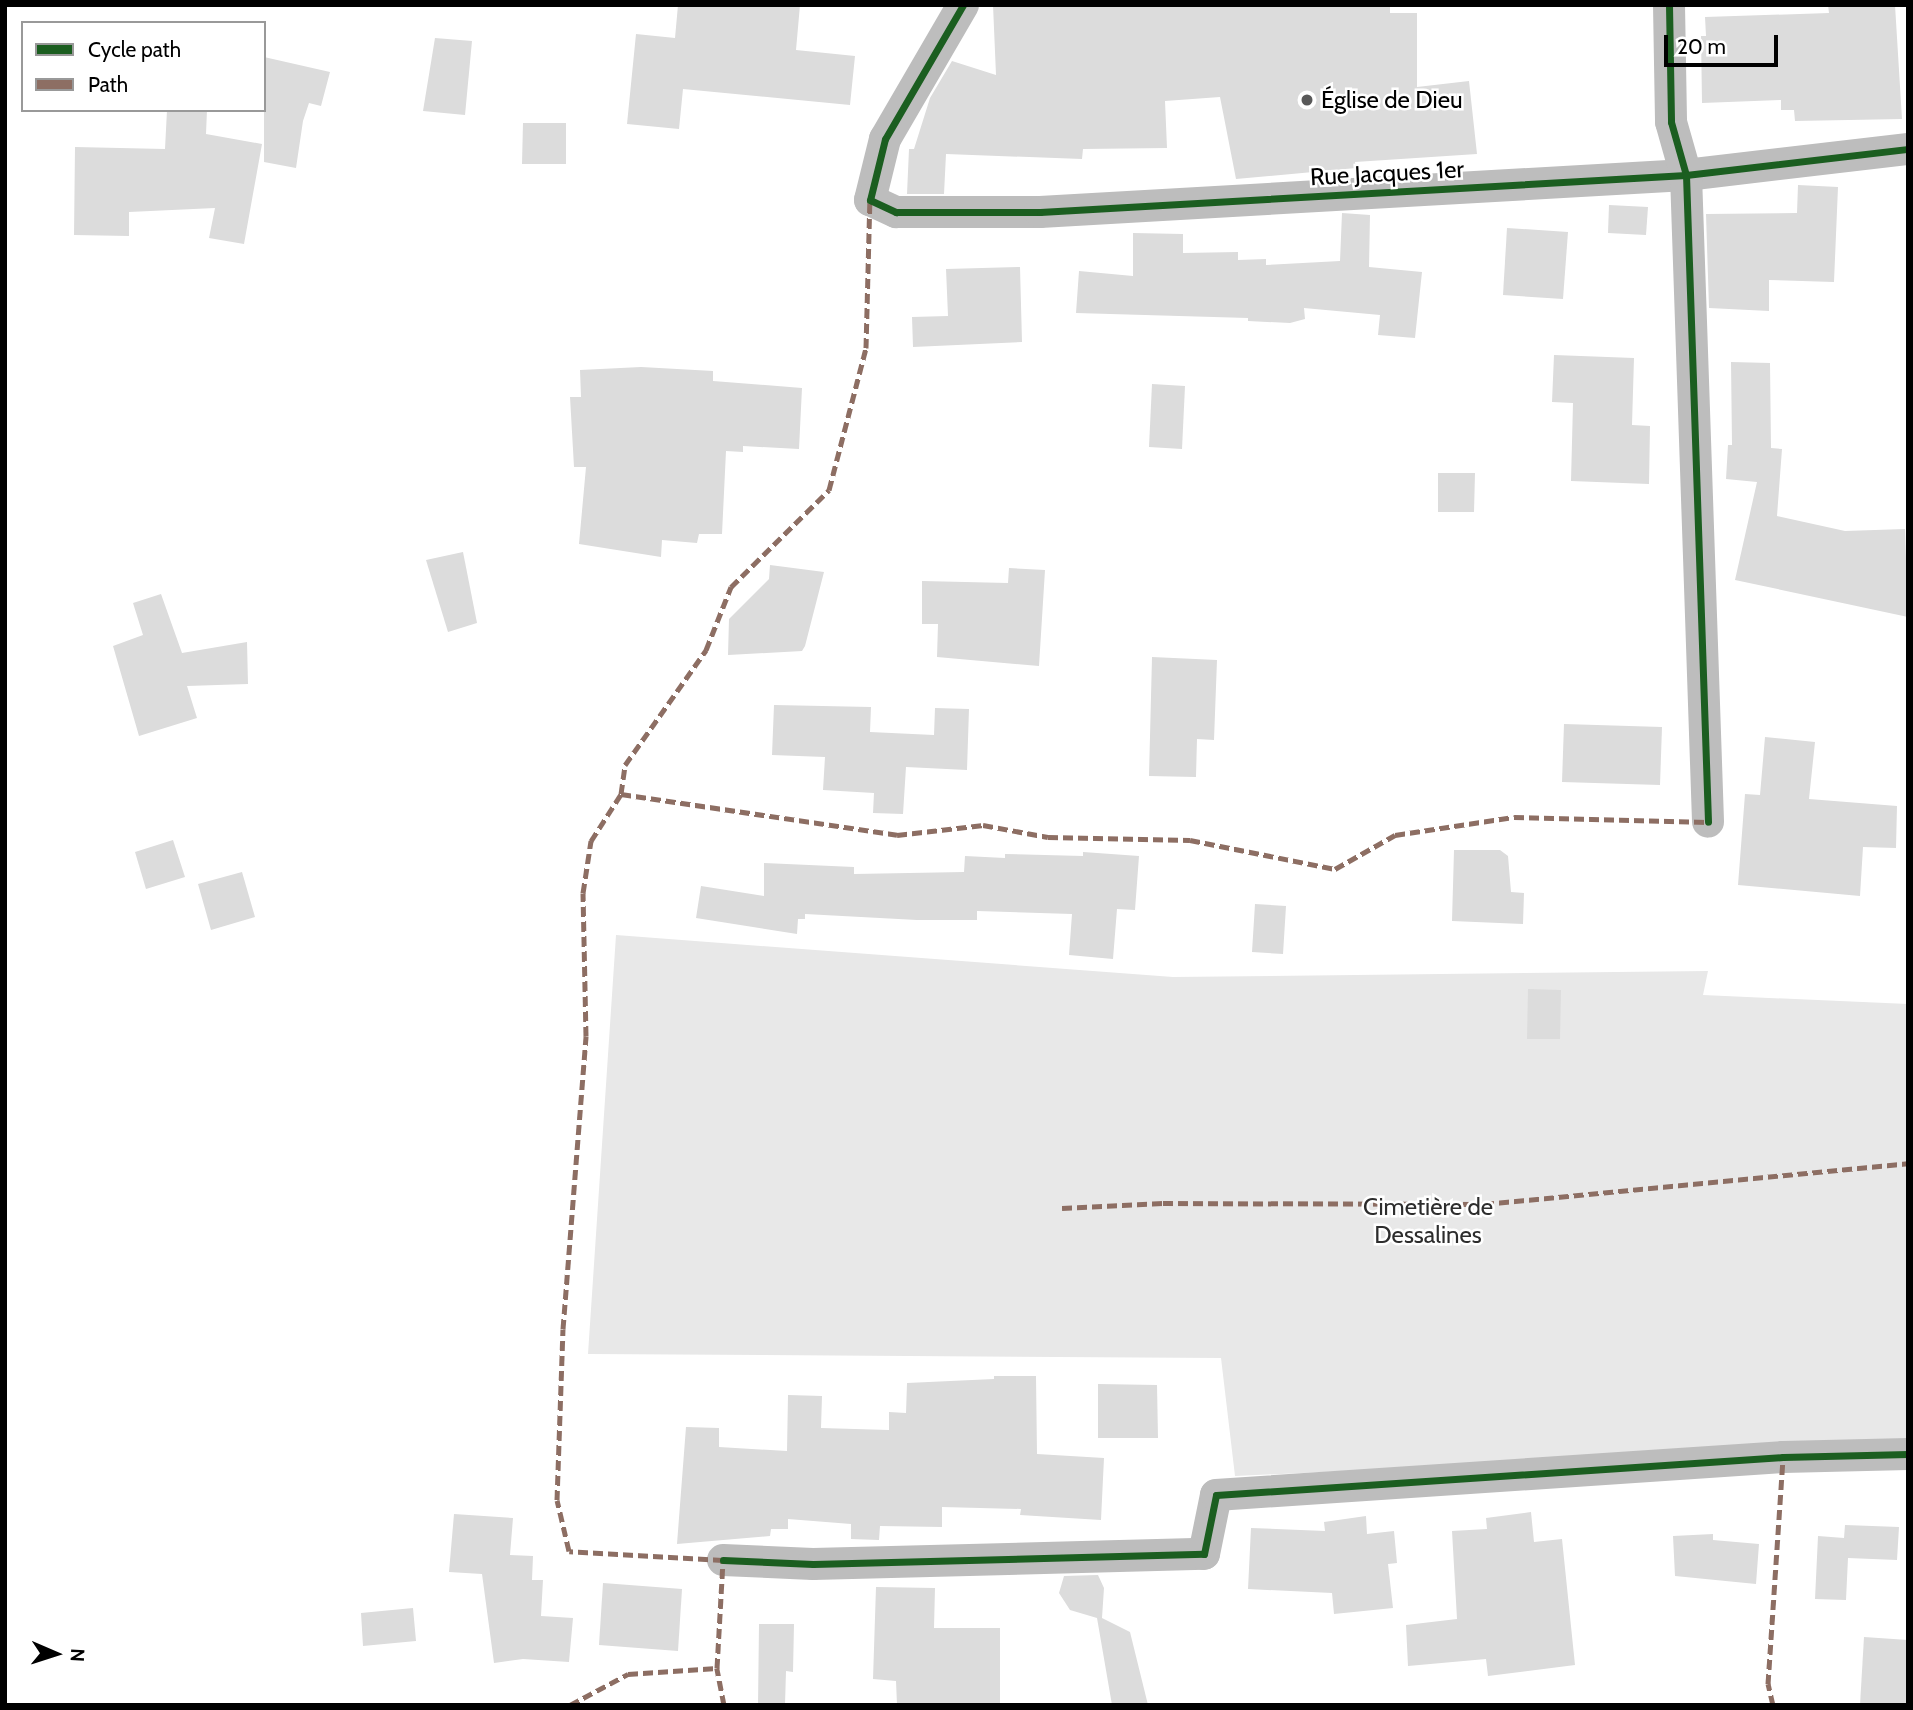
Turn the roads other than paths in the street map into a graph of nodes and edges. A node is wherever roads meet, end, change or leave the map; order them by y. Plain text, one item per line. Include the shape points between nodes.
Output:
1 (963, 5) edge
2 (1669, 5) edge
3 (1908, 149) edge
4 (1686, 175) junction
5 (1708, 822) dead end
6 (1908, 1454) edge
7 (723, 1560) dead end

1 - 4 street, Rue Jacques 1er via 885,139 870,200 896,212 1040,212
2 - 4 street via 1671,122
3 - 4 street, Rue Jacques 1er
4 - 5 street
6 - 7 street via 1783,1457 1216,1495 1204,1554 813,1564

